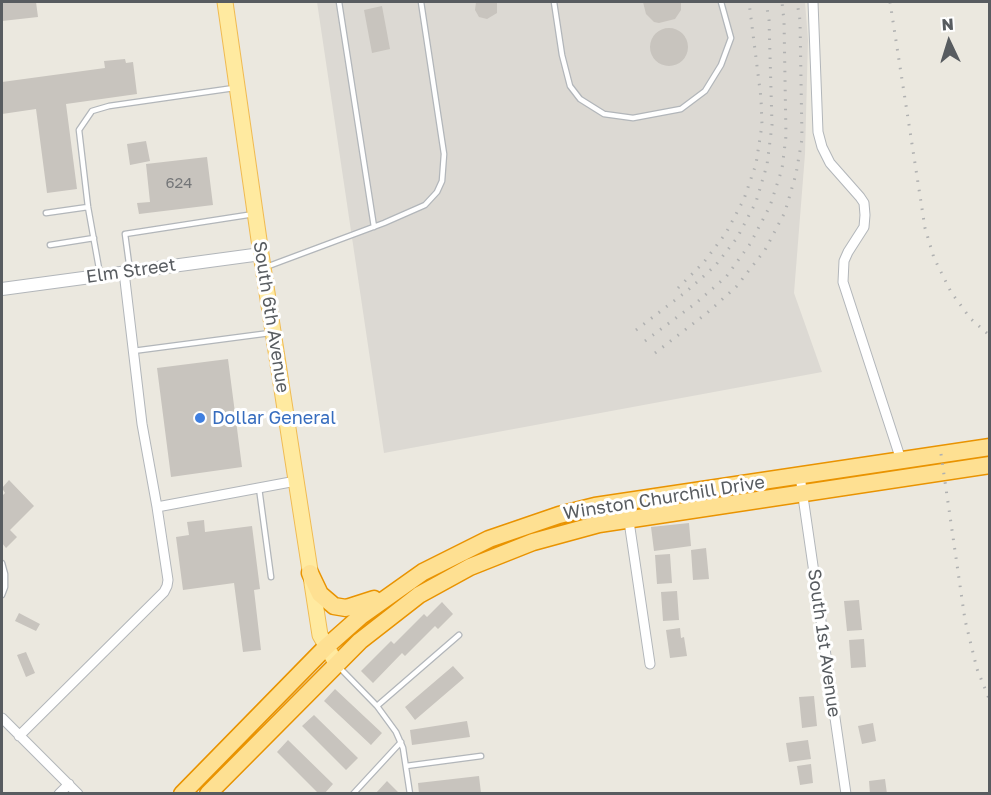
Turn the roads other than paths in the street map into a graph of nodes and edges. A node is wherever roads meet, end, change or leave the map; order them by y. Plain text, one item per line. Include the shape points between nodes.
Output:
1 (225, 2) edge
2 (339, 2) edge
3 (421, 2) edge
4 (554, 2) edge
5 (721, 2) edge
6 (813, 2) edge
7 (237, 88) junction
8 (88, 207) junction
9 (46, 213) dead end
10 (255, 214) junction
11 (374, 227) junction
12 (93, 238) junction
13 (50, 245) dead end
14 (262, 261) junction
15 (127, 272) junction
16 (100, 275) junction
17 (2, 289) edge
18 (273, 333) junction
19 (133, 351) junction
20 (990, 447) edge
21 (901, 460) junction
22 (990, 465) edge
23 (800, 476) junction
24 (296, 480) junction
25 (259, 488) junction
26 (802, 493) junction
27 (626, 501) junction
28 (157, 507) junction
29 (629, 519) junction
30 (2, 563) edge
31 (310, 573) junction
32 (271, 578) dead end
33 (392, 592) junction
34 (2, 594) edge
35 (459, 635) dead end
36 (326, 647) junction
37 (336, 663) junction
38 (650, 664) dead end
39 (377, 706) junction
40 (2, 718) edge
41 (19, 736) junction
42 (401, 742) junction
43 (481, 756) dead end
44 (406, 766) junction
45 (69, 784) junction
46 (59, 794) edge
47 (78, 794) edge
48 (182, 794) edge
49 (208, 794) edge
50 (353, 794) edge
51 (410, 794) edge
52 (846, 794) edge

1 - 7 main road, South 6th Avenue
2 - 11 lane
3 - 11 lane via 444,154 442,182 425,205
4 - 5 lane via 570,86 580,99 604,114 633,118 681,109 705,91 721,65 730,38
6 - 21 street via 818,132 830,162 864,203 864,227 844,261 843,282
7 - 8 lane via 92,111 79,130
7 - 10 main road, South 6th Avenue
8 - 9 lane
8 - 12 lane
10 - 14 main road, South 6th Avenue
10 - 15 lane via 125,234
11 - 14 lane
12 - 13 lane
12 - 16 lane
14 - 15 street, Elm Street
14 - 18 main road, South 6th Avenue
15 - 16 street, Elm Street
15 - 19 street
16 - 17 street, Elm Street
18 - 19 lane
18 - 24 main road, South 6th Avenue
19 - 28 street
20 - 21 highway, Winston Churchill Drive
21 - 23 highway, Winston Churchill Drive
22 - 26 highway, Winston Churchill Drive
23 - 26 street, South 1st Avenue
23 - 27 highway, Winston Churchill Drive
24 - 25 street
24 - 31 main road, South 6th Avenue
25 - 28 street
25 - 32 lane
26 - 29 highway, Winston Churchill Drive
26 - 52 street, South 1st Avenue
27 - 29 street
27 - 33 highway, Winston Churchill Drive via 559,515 506,532 455,554
28 - 41 street via 168,580 164,592
29 - 37 highway, Winston Churchill Drive via 532,542 470,567 402,608
29 - 38 street
30 - 34 lane
31 - 33 highway via 320,594 341,608
31 - 36 main road, South 6th Avenue via 320,635
33 - 36 highway, Winston Churchill Drive
35 - 39 lane
36 - 37 main road, South 6th Avenue
36 - 48 highway, Winston Churchill Drive
37 - 39 lane
37 - 49 highway, Winston Churchill Drive
39 - 42 lane
40 - 41 street
41 - 45 street
42 - 44 lane
42 - 50 lane
43 - 44 lane
44 - 51 lane
45 - 46 street
45 - 47 street

